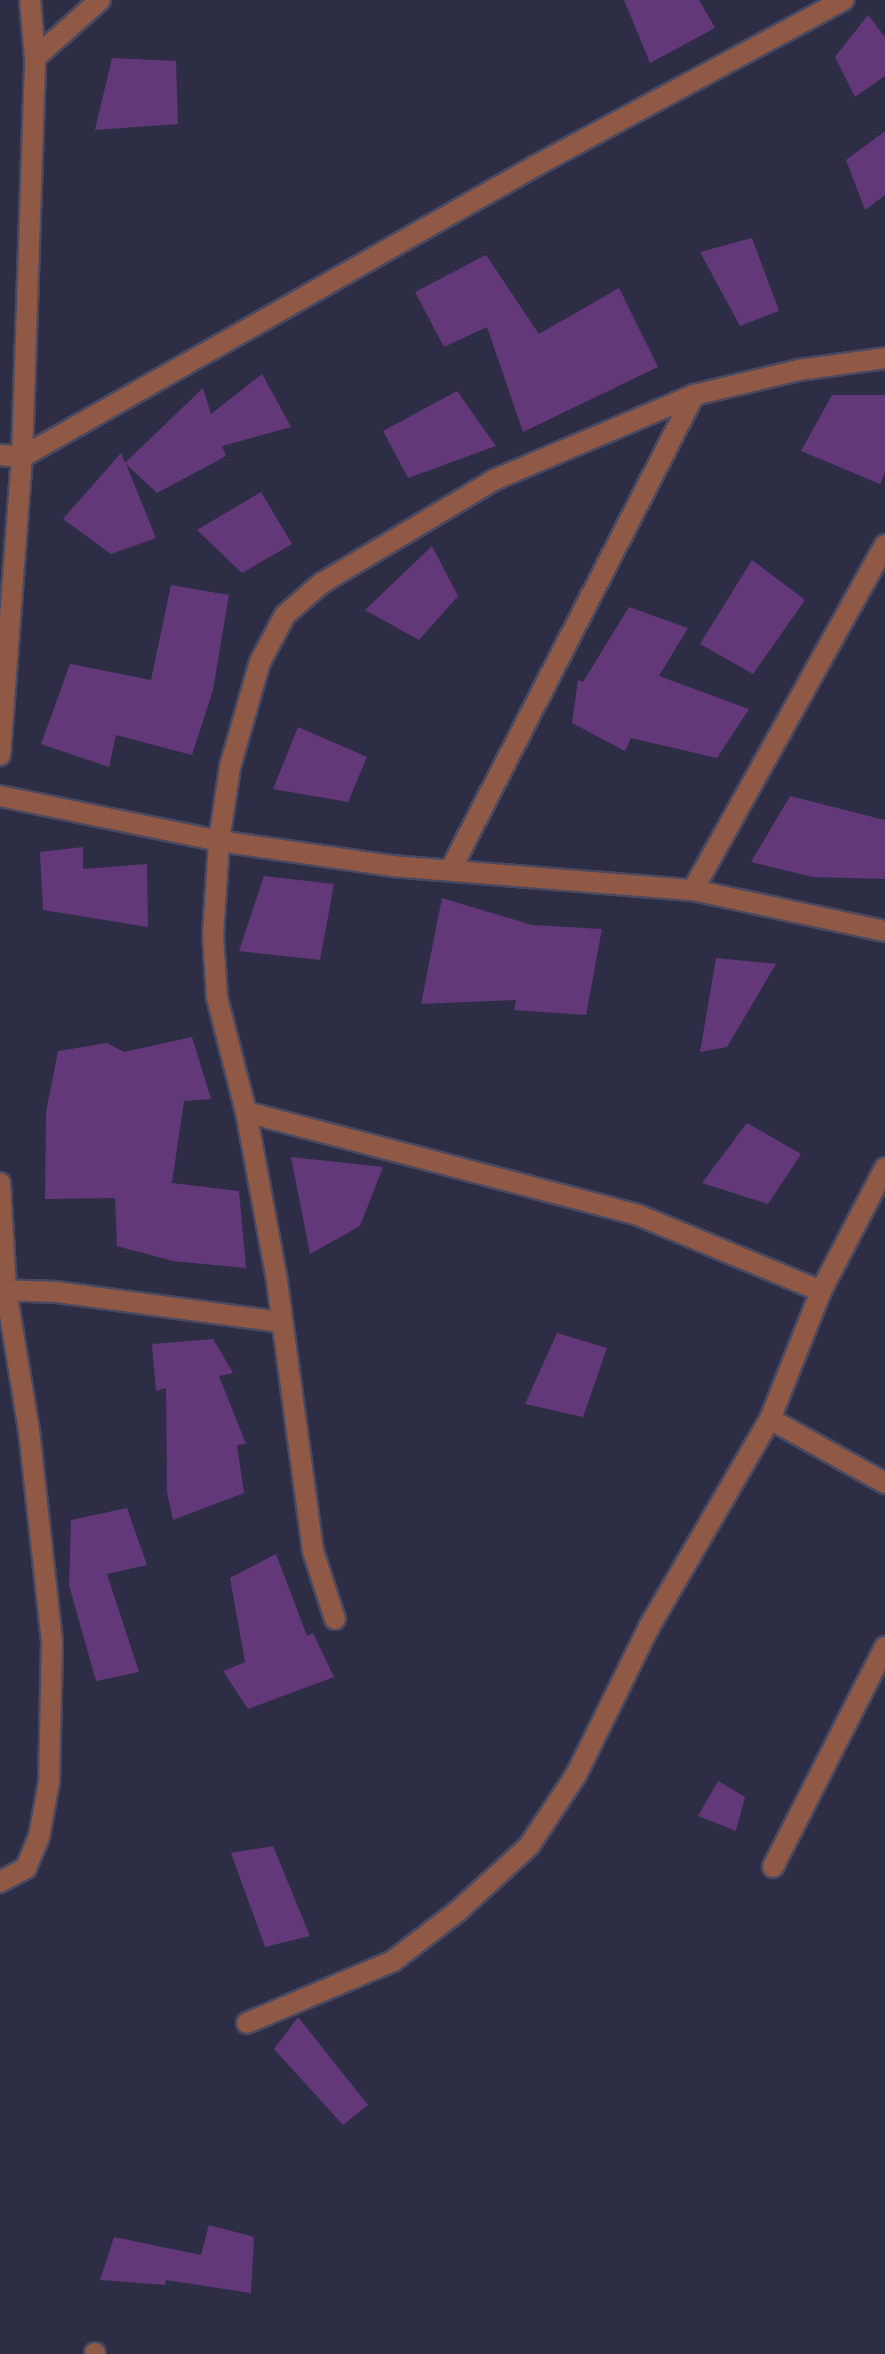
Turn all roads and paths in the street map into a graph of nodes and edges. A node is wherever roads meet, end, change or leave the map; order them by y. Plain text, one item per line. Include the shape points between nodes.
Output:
1 (30, 0) edge
2 (100, 0) edge
3 (843, 0) edge
4 (35, 58) junction
5 (885, 358) edge
6 (694, 395) junction
7 (0, 455) edge
8 (22, 457) junction
9 (885, 545) edge
10 (0, 755) edge
11 (0, 796) edge
12 (219, 841) junction
13 (452, 867) junction
14 (693, 890) junction
15 (885, 931) edge
16 (246, 1112) junction
17 (885, 1168) edge
18 (0, 1183) edge
19 (3, 1290) edge
20 (821, 1291) junction
21 (281, 1322) junction
22 (770, 1419) junction
23 (885, 1483) edge
24 (335, 1619) dead end
25 (885, 1647) edge
26 (773, 1867) dead end
27 (0, 1882) edge
28 (247, 2023) dead end

1 - 4 street
2 - 4 street
3 - 8 street via 537,165
4 - 8 street
5 - 6 street via 799,370
6 - 12 street via 494,480 322,583 285,615 243,709
6 - 13 street
7 - 8 street
8 - 10 street
9 - 14 street
11 - 12 street
12 - 13 street via 392,866
12 - 16 street via 213,935 217,997
13 - 14 street
14 - 15 street
16 - 20 street via 638,1215
16 - 21 street
17 - 20 street
18 - 19 street
19 - 21 street
19 - 27 street via 29,1430 52,1643 49,1782 39,1837 26,1868
20 - 22 street
21 - 24 street via 313,1551
22 - 23 street
22 - 28 street via 649,1627 576,1775 529,1846 393,1961
25 - 26 street

